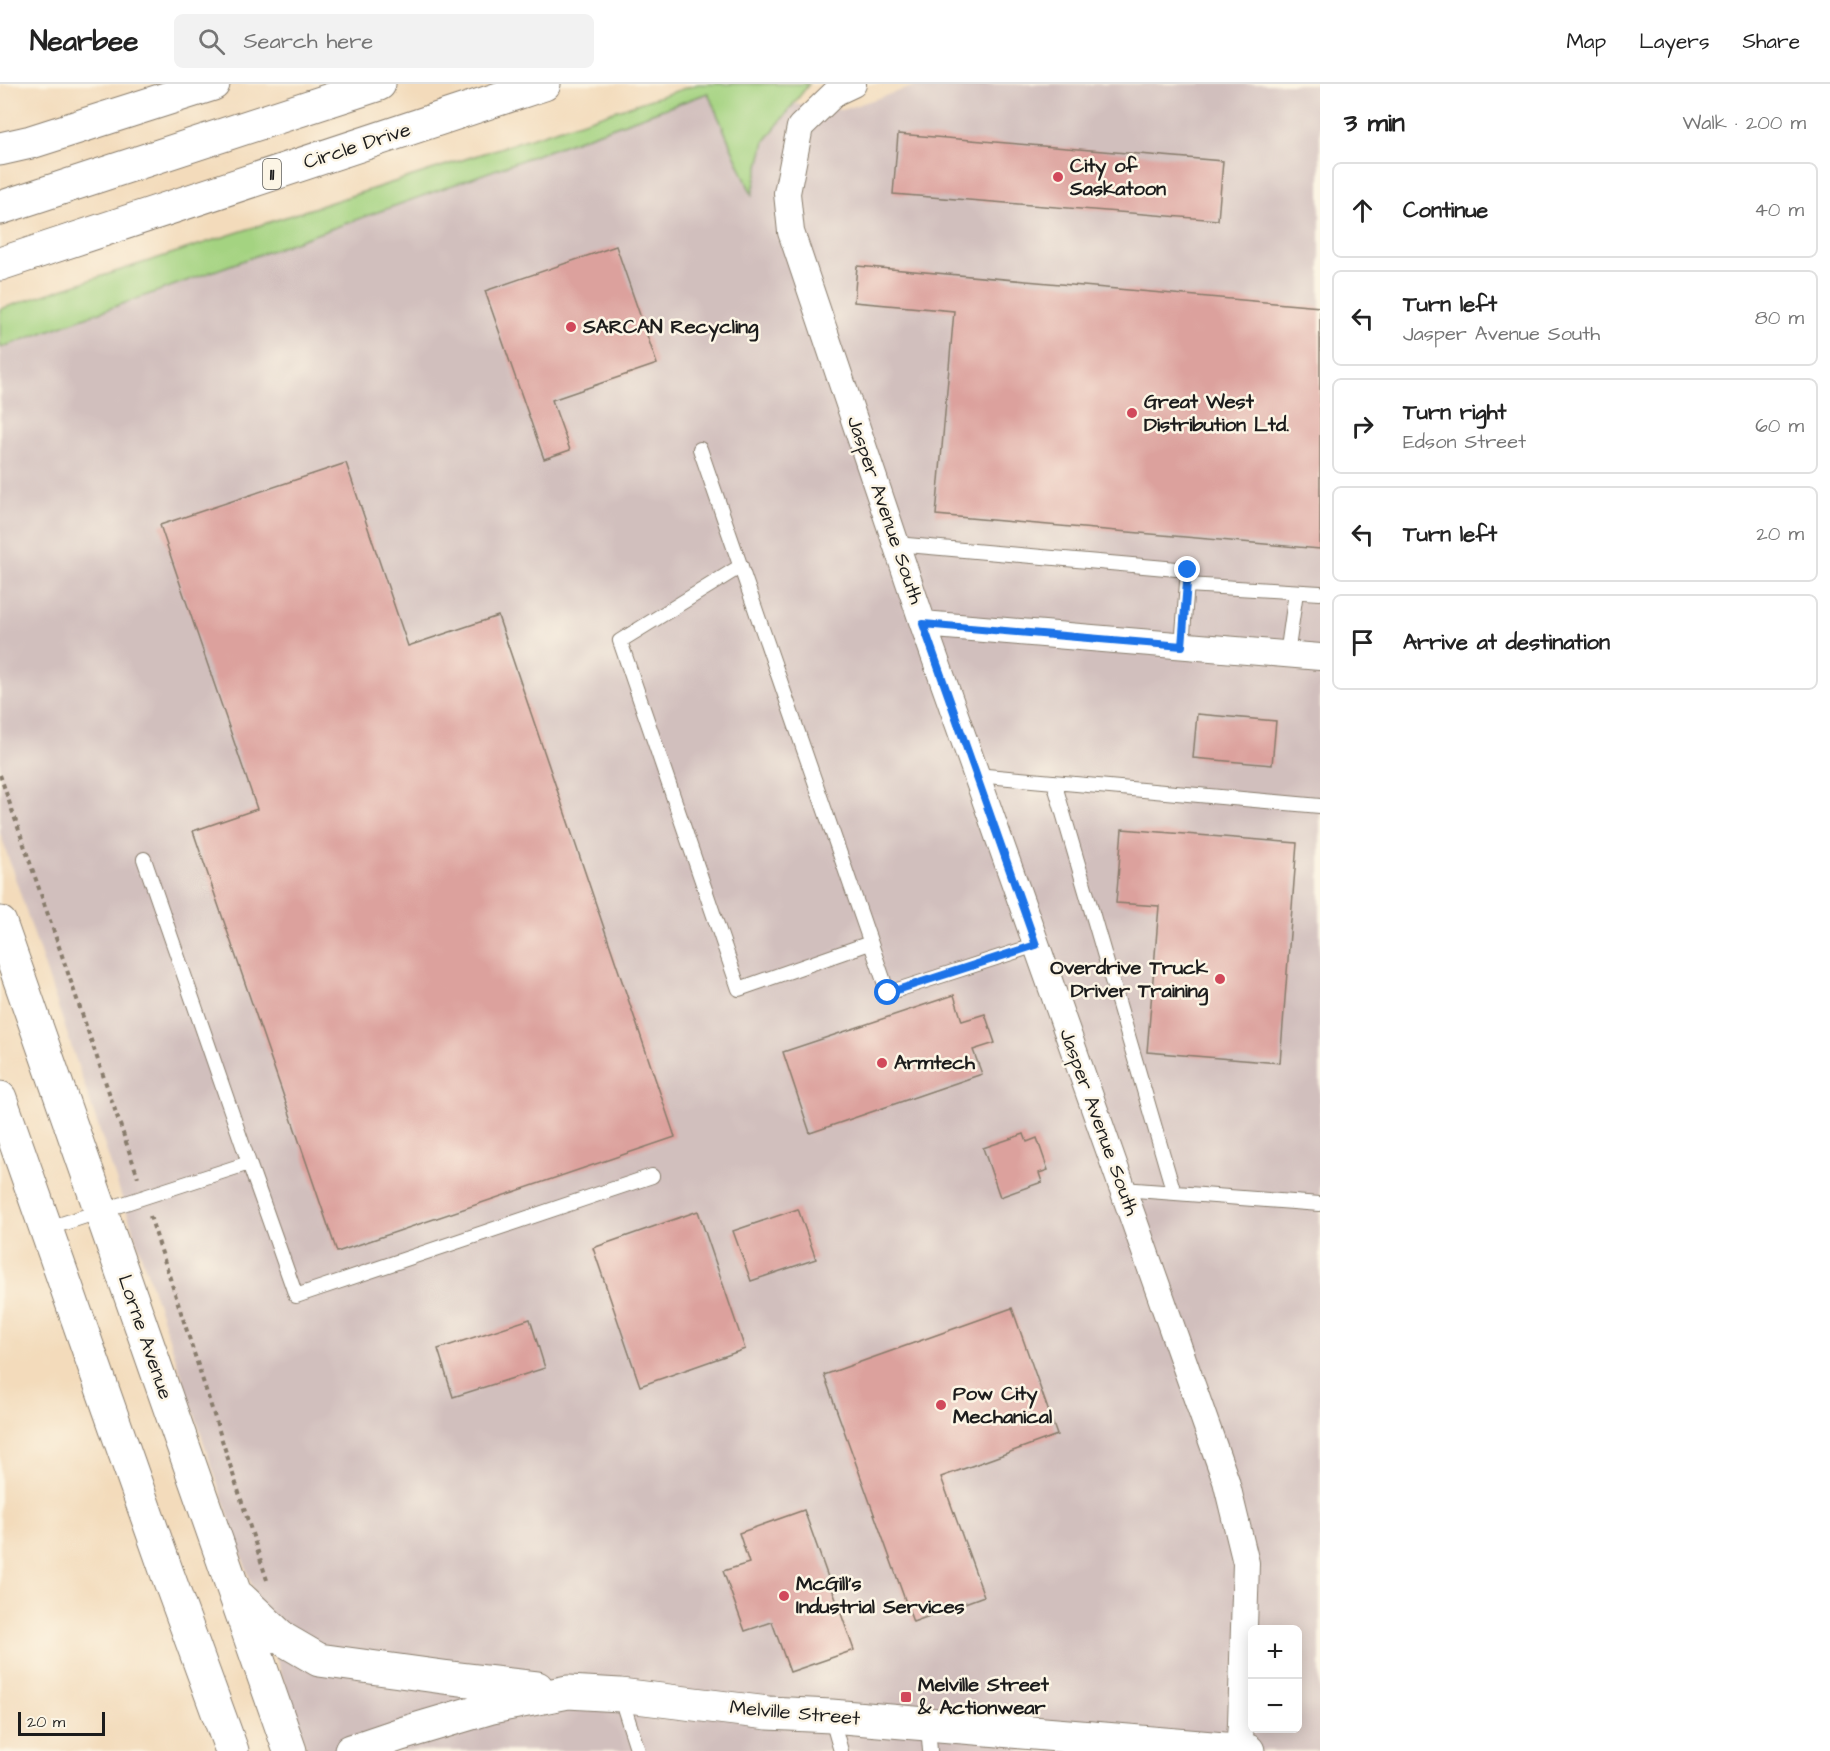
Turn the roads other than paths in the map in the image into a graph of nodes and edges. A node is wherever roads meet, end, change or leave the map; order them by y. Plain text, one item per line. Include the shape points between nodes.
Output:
1 (138, 84) edge
2 (213, 84) edge
3 (379, 84) edge
4 (544, 84) edge
5 (853, 84) edge
6 (0, 136) edge
7 (0, 149) edge
8 (0, 208) edge
9 (0, 264) edge
10 (700, 449) dead end
11 (896, 544) junction
12 (741, 566) junction
13 (1187, 585) junction
14 (1296, 592) junction
15 (1320, 593) edge
16 (923, 624) junction
17 (1182, 646) junction
18 (1287, 655) junction
19 (1320, 657) edge
20 (976, 775) junction
21 (1054, 782) junction
22 (1320, 806) edge
23 (144, 859) dead end
24 (0, 923) edge
25 (870, 943) junction
26 (1036, 945) junction
27 (0, 1098) edge
28 (249, 1163) junction
29 (652, 1176) dead end
30 (1123, 1189) junction
31 (1174, 1193) junction
32 (1320, 1204) edge
33 (101, 1210) junction
34 (46, 1229) junction
35 (236, 1594) junction
36 (568, 1692) junction
37 (620, 1695) junction
38 (831, 1716) junction
39 (929, 1738) edge
40 (394, 1742) edge
41 (1243, 1750) edge
42 (232, 1751) edge
43 (290, 1751) edge
44 (351, 1751) edge
45 (638, 1751) edge
46 (841, 1751) edge

1 - 6 main road
2 - 7 main road
3 - 8 main road
4 - 9 main road, Circle Drive / 11
5 - 11 street, Jasper Avenue South via 836,92 800,127 787,193 792,232
10 - 12 lane
11 - 13 lane via 1188,570
11 - 16 street, Jasper Avenue South
12 - 25 lane
12 - 25 lane via 620,641 739,989
13 - 14 lane
13 - 17 lane
14 - 15 lane
14 - 18 lane
16 - 17 street
16 - 20 street, Jasper Avenue South
17 - 18 street
18 - 19 street
20 - 21 lane
20 - 26 street, Jasper Avenue South
21 - 22 lane
21 - 31 lane
23 - 28 lane
24 - 33 main road, Lorne Avenue
25 - 26 lane via 888,993
26 - 30 street, Jasper Avenue South
27 - 34 main road
28 - 29 lane via 296,1296
28 - 33 lane
30 - 31 lane
30 - 41 street, Jasper Avenue South via 1226,1481 1246,1563
31 - 32 lane
33 - 34 lane
33 - 35 main road, Lorne Avenue
34 - 42 main road
35 - 36 main road via 283,1639 319,1660
35 - 43 main road, Lorne Avenue
36 - 37 main road, Melville Street
36 - 40 main road, Melville Street via 492,1707
37 - 38 main road, Melville Street via 768,1713
37 - 45 lane
38 - 39 main road, Melville Street
38 - 46 lane
39 - 41 main road, Melville Street
40 - 44 main road, Melville Street

